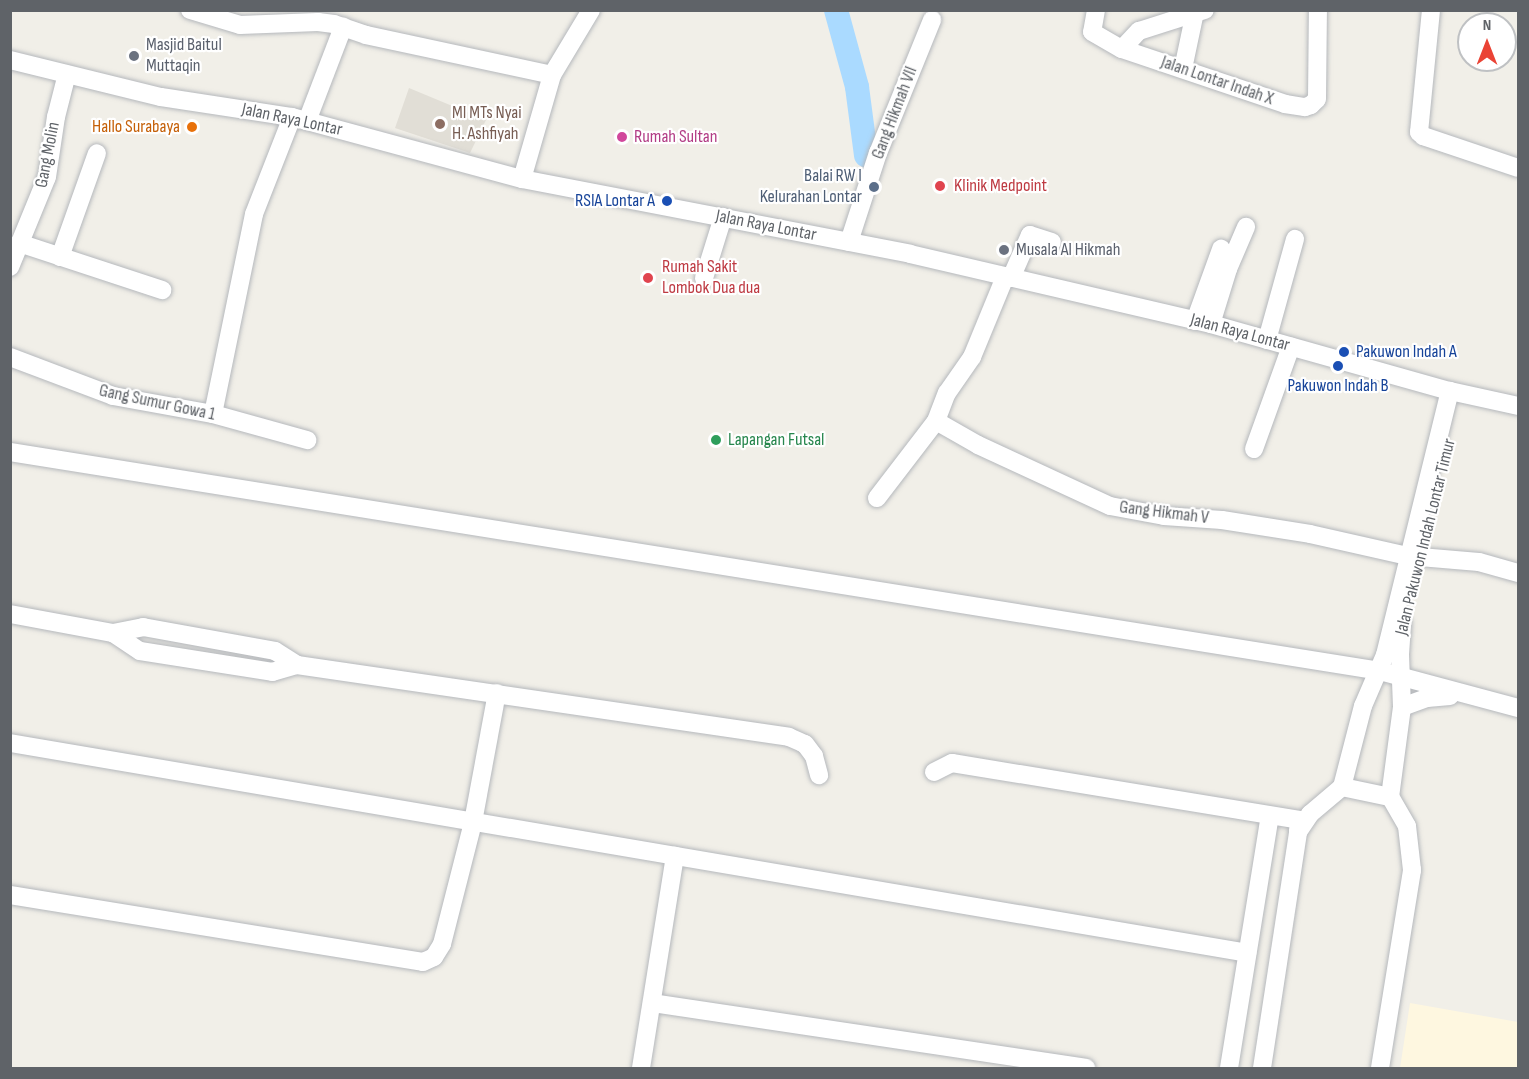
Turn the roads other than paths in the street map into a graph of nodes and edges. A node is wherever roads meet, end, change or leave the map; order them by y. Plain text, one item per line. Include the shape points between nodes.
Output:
1 (190, 10) edge
2 (591, 10) edge
3 (1096, 10) edge
4 (1318, 10) edge
5 (1431, 10) edge
6 (1200, 11) edge
7 (932, 20) dead end
8 (343, 27) junction
9 (1122, 49) junction
10 (10, 60) edge
11 (1183, 69) junction
12 (67, 74) junction
13 (552, 75) junction
14 (299, 119) junction
15 (97, 153) dead end
16 (1518, 162) edge
17 (522, 179) junction
18 (723, 217) junction
19 (1246, 227) dead end
20 (1295, 239) dead end
21 (849, 242) junction
22 (1052, 242) dead end
23 (19, 243) junction
24 (1221, 249) dead end
25 (60, 257) junction
26 (10, 267) edge
27 (704, 278) dead end
28 (1008, 278) junction
29 (162, 290) dead end
30 (1203, 322) junction
31 (1268, 335) junction
32 (1291, 346) junction
33 (10, 357) edge
34 (1457, 393) junction
35 (1518, 406) edge
36 (213, 414) junction
37 (936, 421) junction
38 (307, 440) dead end
39 (1254, 449) dead end
40 (10, 452) edge
41 (877, 498) dead end
42 (1413, 557) junction
43 (1518, 573) edge
44 (10, 614) edge
45 (1380, 671) junction
46 (1401, 678) junction
47 (496, 693) junction
48 (1467, 696) junction
49 (1402, 707) junction
50 (1518, 708) edge
51 (10, 743) edge
52 (934, 772) dead end
53 (819, 775) dead end
54 (1342, 787) junction
55 (1390, 797) junction
56 (1269, 816) junction
57 (473, 822) junction
58 (1298, 832) junction
59 (675, 856) junction
60 (10, 895) edge
61 (1248, 953) junction
62 (652, 1003) junction
63 (641, 1068) edge
64 (1086, 1068) edge
65 (1229, 1068) edge
66 (1262, 1068) edge
67 (1380, 1068) edge

1 - 8 street via 240,26 318,22
2 - 13 street
3 - 9 street, Jalan Lontar Indah X via 1092,32
4 - 11 street, Jalan Lontar Indah X via 1317,99 1311,105 1285,104
5 - 16 street via 1419,132
6 - 9 street via 1139,31
6 - 11 street
7 - 21 street, Gang Hikmah VII via 879,153
8 - 13 street
8 - 14 street
9 - 11 street, Jalan Lontar Indah X
10 - 12 street, Jalan Raya Lontar
12 - 14 street, Jalan Raya Lontar via 161,97
12 - 23 street, Gang Molin via 47,177
13 - 17 street
14 - 17 street, Jalan Raya Lontar
14 - 36 street via 254,214
15 - 25 street
17 - 18 street, Jalan Raya Lontar
18 - 21 street, Jalan Raya Lontar
18 - 27 street
19 - 30 street
20 - 31 street
21 - 28 street, Jalan Raya Lontar
22 - 28 street via 1030,235
23 - 25 street
23 - 26 street, Gang Molin
24 - 30 street
25 - 29 street
28 - 30 street, Jalan Raya Lontar
28 - 37 street via 972,357 947,393
30 - 31 street, Jalan Raya Lontar
31 - 32 street, Jalan Raya Lontar
32 - 34 street, Jalan Raya Lontar
32 - 39 street
33 - 36 street, Gang Sumur Gowa 1 via 113,396
34 - 35 street, Jalan Raya Lontar
34 - 42 street
36 - 38 street, Gang Sumur Gowa 1
37 - 41 street
37 - 42 street, Gang Hikmah V via 978,445 1110,506 1310,534
40 - 45 street
42 - 43 street, Gang Hikmah V via 1463,560
42 - 45 street
42 - 46 street, Jalan Pakuwon Indah Lontar Timur via 1401,627
44 - 47 street via 114,633 143,627 275,651 297,665
45 - 46 street
45 - 54 street via 1363,706
46 - 48 street
46 - 49 street, Jalan Pakuwon Indah Lontar Timur
47 - 53 street via 789,737 805,744 814,756
47 - 57 street
48 - 49 street via 1427,698
48 - 50 street
49 - 55 street, Jalan Pakuwon Indah Lontar Timur
51 - 57 street
52 - 56 street via 952,763
54 - 55 street
54 - 58 street via 1310,814
55 - 67 street via 1407,826 1412,870
56 - 58 street via 1299,820
56 - 61 street
57 - 59 street
57 - 60 street via 442,944 434,957 423,962
58 - 66 street
59 - 61 street
59 - 62 street
61 - 65 street
62 - 63 street
62 - 64 street

